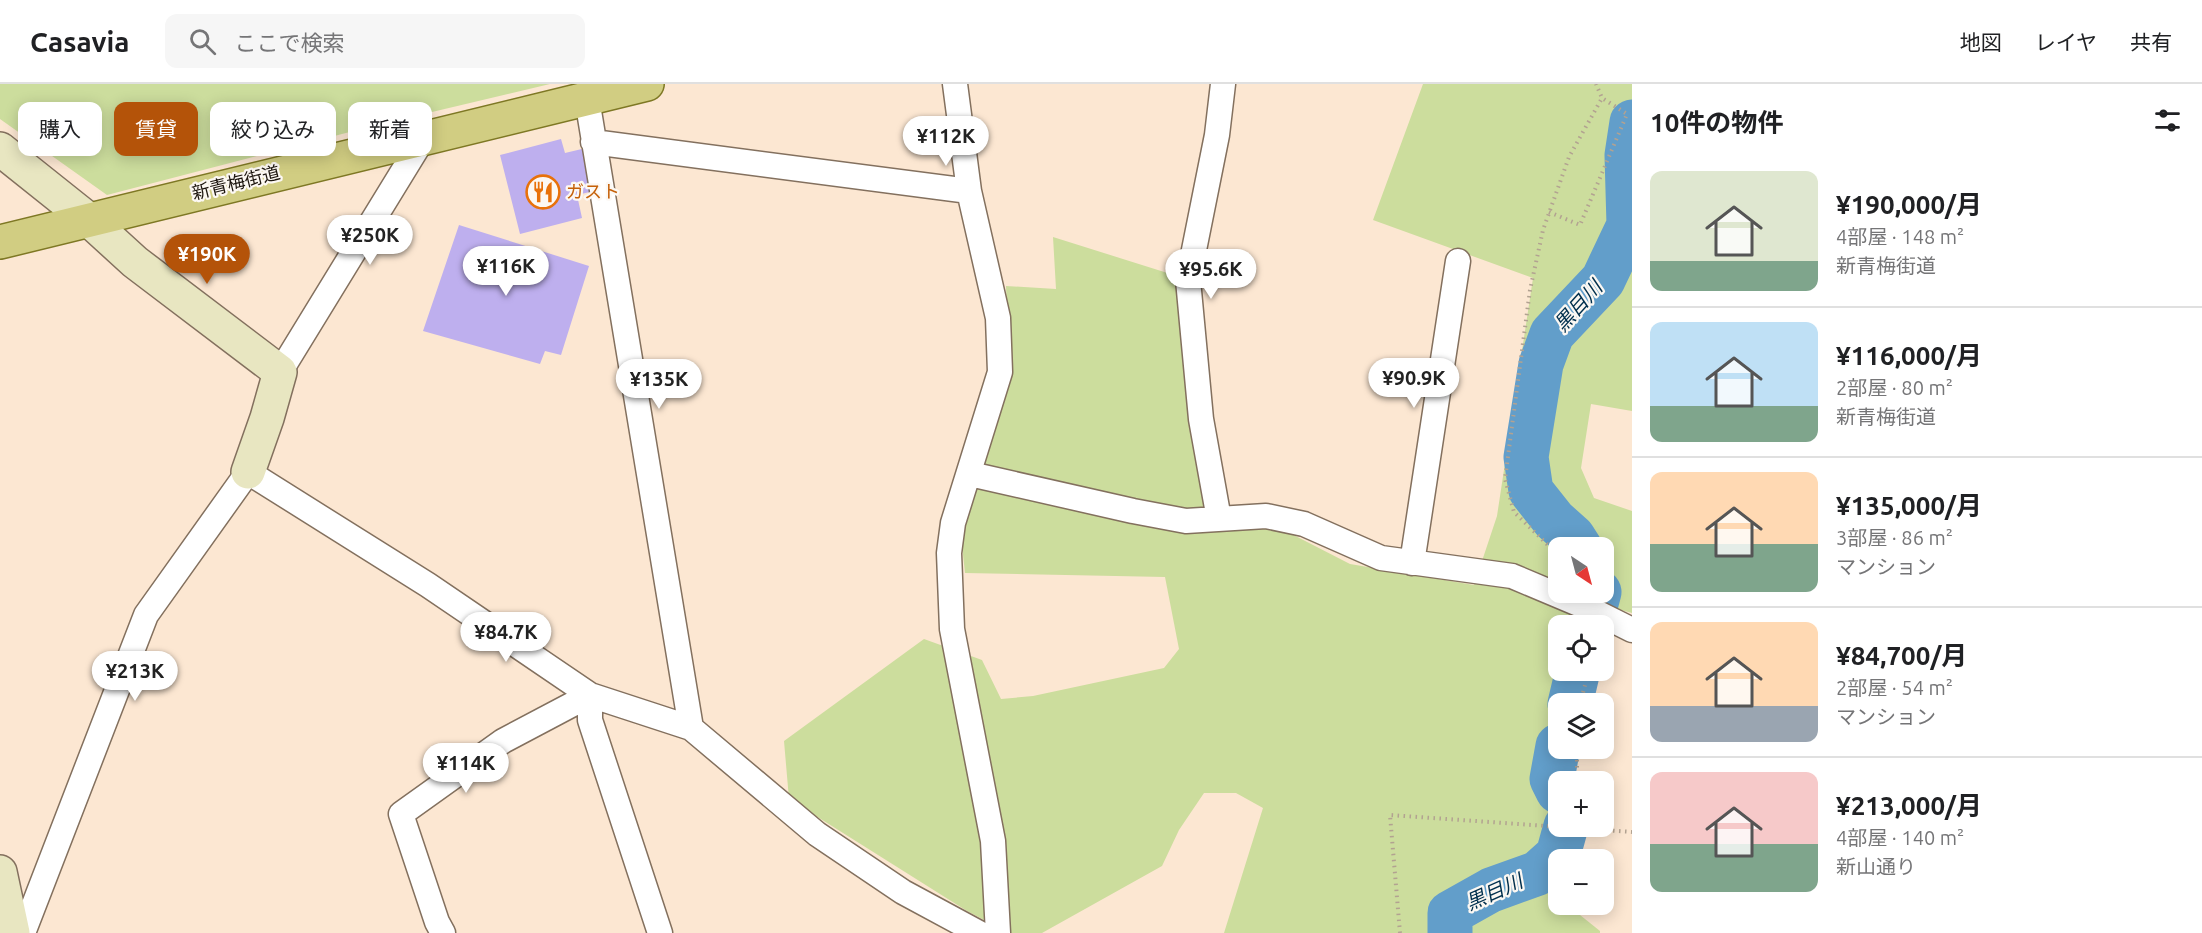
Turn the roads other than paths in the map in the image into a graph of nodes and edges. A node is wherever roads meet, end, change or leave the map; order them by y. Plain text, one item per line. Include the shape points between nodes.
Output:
1 (647, 84) edge
2 (954, 84) edge
3 (1223, 84) edge
4 (587, 99) junction
5 (432, 135) edge
6 (593, 142) junction
7 (0, 149) edge
8 (348, 156) edge
9 (412, 156) edge
10 (969, 191) junction
11 (88, 220) junction
12 (0, 242) edge
13 (1458, 261) dead end
14 (280, 372) junction
15 (248, 472) junction
16 (970, 474) junction
17 (1219, 519) junction
18 (1412, 563) junction
19 (1632, 630) edge
20 (590, 695) junction
21 (691, 728) junction
22 (0, 872) edge
23 (13, 933) edge
24 (23, 933) edge
25 (443, 933) edge
26 (660, 933) edge
27 (979, 933) edge
28 (998, 933) edge

1 - 4 main road, 新青梅街道
2 - 10 street
3 - 17 street via 1188,280 1202,419
4 - 5 main road, 新青梅街道
4 - 6 street
6 - 10 street
6 - 21 street
7 - 11 street
8 - 11 main road, 新青梅街道
9 - 14 street
10 - 16 street via 998,318 1000,372
11 - 12 main road, 新青梅街道
11 - 14 street via 135,262
13 - 18 street
14 - 15 street
15 - 20 street via 428,585
15 - 24 street via 146,615
16 - 17 street via 1133,511 1186,520
16 - 28 street via 953,523 949,553 952,629 993,841
17 - 18 street via 1266,516 1304,524 1381,558
18 - 19 street via 1512,576
20 - 21 street
20 - 25 street via 503,741 400,814
20 - 26 street via 590,720
21 - 27 street via 817,834 903,892
22 - 23 street

